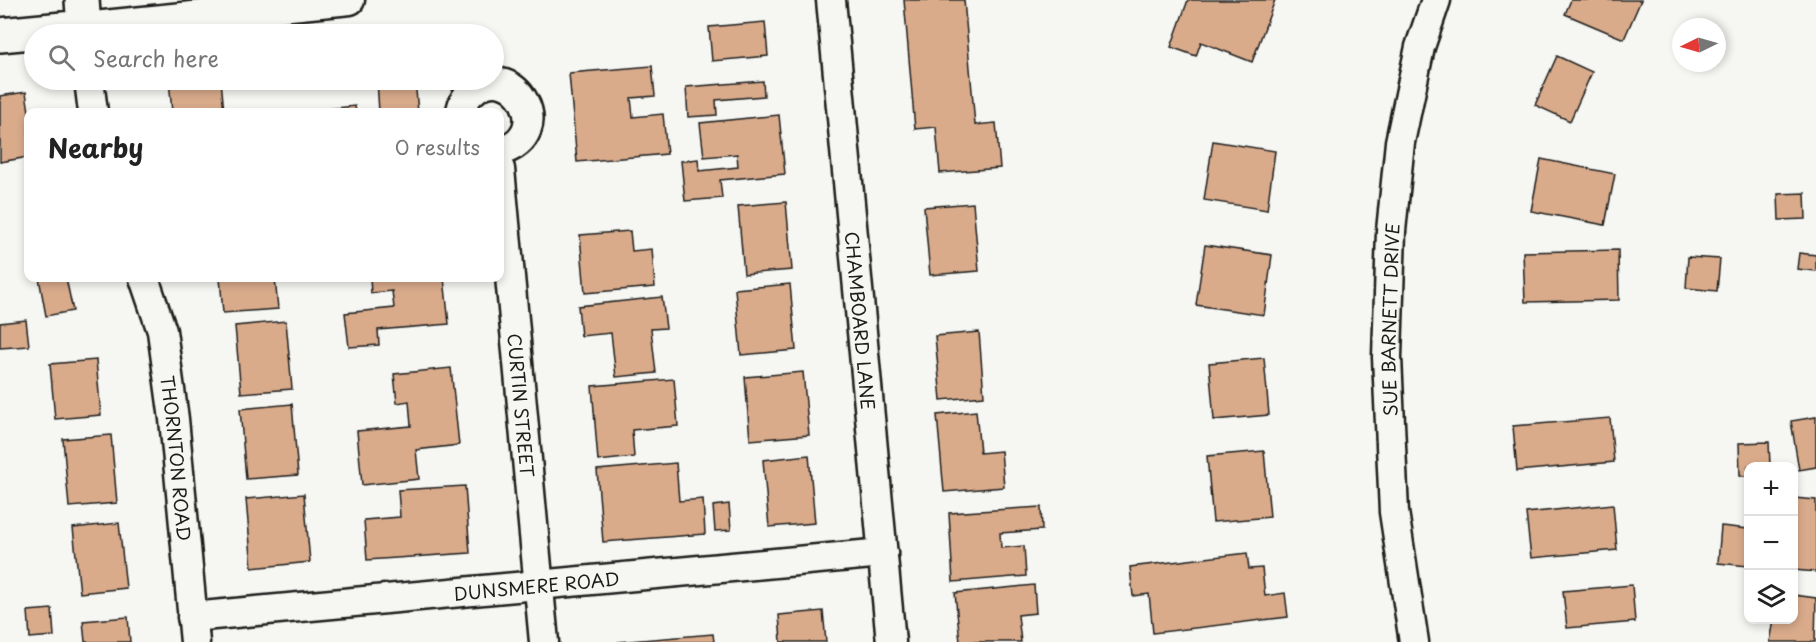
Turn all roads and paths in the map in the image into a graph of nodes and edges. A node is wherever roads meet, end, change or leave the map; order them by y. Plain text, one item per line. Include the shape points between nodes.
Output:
1 (350, 0) edge
2 (831, 0) edge
3 (1436, 0) edge
4 (84, 20) edge
5 (62, 24) edge
6 (24, 31) edge
7 (0, 35) edge
8 (504, 84) edge
9 (90, 90) edge
10 (474, 90) edge
11 (92, 108) edge
12 (462, 108) edge
13 (504, 150) edge
14 (504, 212) edge
15 (145, 282) edge
16 (883, 553) junction
17 (538, 585) junction
18 (193, 629) edge
19 (544, 642) edge
20 (891, 642) edge
21 (1414, 642) edge

1 - 4 street
2 - 16 street, CHAMBOARD LANE
3 - 21 street, SUE BARNETT DRIVE via 1420,47 1400,142 1390,242 1387,357 1394,512
4 - 5 street
6 - 7 street
8 - 13 street via 517,91 529,114 528,127 521,139
9 - 11 street
10 - 12 street
14 - 17 street, CURTIN STREET
15 - 18 street, THORNTON ROAD via 162,331
16 - 17 street, DUNSMERE ROAD
16 - 20 street, CHAMBOARD LANE
17 - 18 street, DUNSMERE ROAD
17 - 19 street, CURTIN STREET

